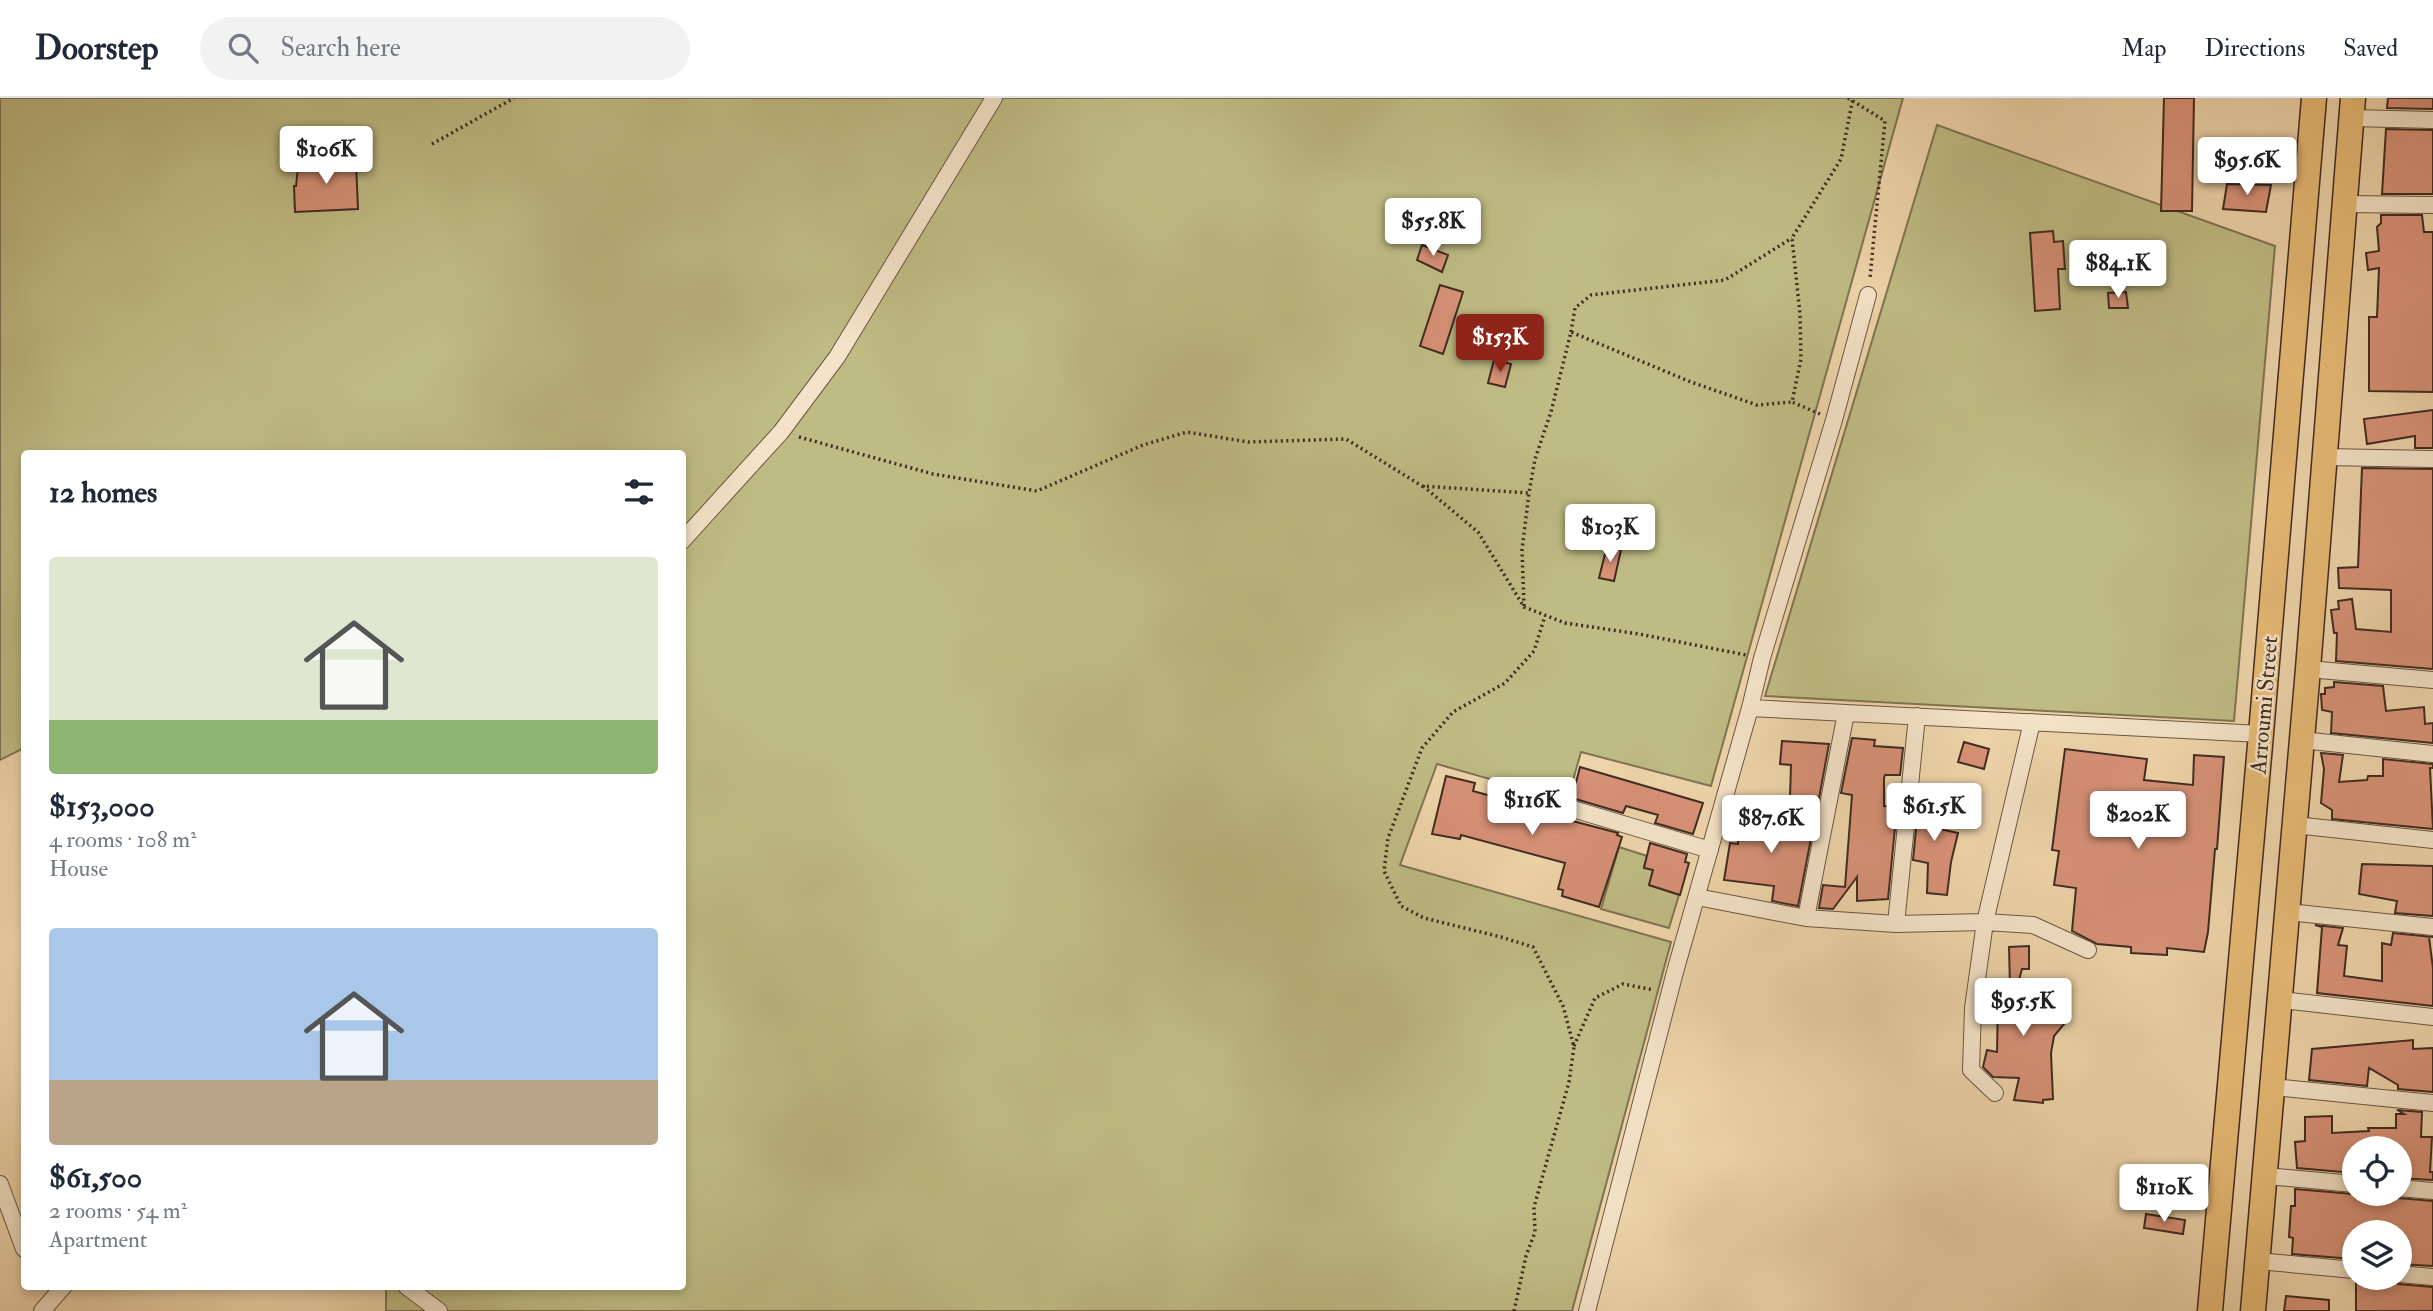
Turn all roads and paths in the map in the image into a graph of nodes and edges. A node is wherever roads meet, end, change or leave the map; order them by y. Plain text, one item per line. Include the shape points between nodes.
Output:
1 (514, 98) edge
2 (994, 98) edge
3 (2314, 98) edge
4 (1852, 99) edge
5 (2353, 108) edge
6 (2433, 120) edge
7 (432, 144) dead end
8 (2345, 204) junction
9 (2433, 205) edge
10 (1792, 238) junction
11 (1868, 295) joint
12 (1572, 332) junction
13 (1792, 402) junction
14 (1833, 420) junction
15 (781, 432) junction
16 (2323, 457) junction
17 (2433, 459) edge
18 (1422, 486) junction
19 (1529, 493) junction
20 (686, 537) edge
21 (1524, 607) junction
22 (1545, 615) junction
23 (1762, 658) junction
24 (2308, 669) junction
25 (2433, 680) edge
26 (1750, 708) junction
27 (1846, 713) junction
28 (1917, 716) junction
29 (2032, 722) junction
30 (2261, 734) junction
31 (2302, 740) junction
32 (2433, 754) edge
33 (1506, 789) dead end
34 (2295, 825) junction
35 (2433, 840) edge
36 (1710, 850) junction
37 (1697, 897) junction
38 (2288, 912) junction
39 (1806, 918) junction
40 (1984, 922) junction
41 (1896, 924) junction
42 (2433, 927) edge
43 (2088, 950) dead end
44 (1670, 992) junction
45 (2280, 1000) junction
46 (2433, 1017) edge
47 (1574, 1047) junction
48 (2273, 1087) junction
49 (1996, 1093) dead end
50 (2433, 1102) edge
51 (2266, 1176) junction
52 (2342, 1183) edge
53 (0, 1184) edge
54 (2412, 1189) edge
55 (2433, 1191) edge
56 (21, 1241) edge
57 (2258, 1261) junction
58 (2342, 1269) edge
59 (2412, 1275) edge
60 (2433, 1277) edge
61 (59, 1290) edge
62 (411, 1290) edge
63 (42, 1311) edge
64 (439, 1311) edge
65 (1514, 1311) edge
66 (1587, 1311) edge
67 (2210, 1311) edge
68 (2253, 1311) edge

1 - 7 path
2 - 15 street via 837,356
3 - 30 main road, Arroumi Street
4 - 10 path via 1841,159
4 - 11 path via 1885,121
5 - 6 street
5 - 8 main road, Arroumi Street
8 - 9 street
8 - 16 main road, Arroumi Street
10 - 12 path via 1725,279 1591,295 1575,308
10 - 13 path via 1801,359
11 - 14 street
12 - 13 path via 1757,405
12 - 19 path
13 - 14 path
14 - 23 street
15 - 18 path via 933,474 1037,491 1143,445 1187,432 1248,442 1346,439
15 - 20 street
16 - 17 street
16 - 24 main road, Arroumi Street
18 - 19 path
18 - 21 path via 1478,532
19 - 21 path via 1522,550
21 - 22 path
22 - 23 path via 1565,623
22 - 47 path via 1534,651 1505,684 1452,712 1422,748 1388,838 1384,871 1401,906 1424,918 1533,947 1563,1006
23 - 26 street
24 - 25 street
24 - 31 main road, Arroumi Street
26 - 27 street
26 - 36 street
27 - 28 street
27 - 39 street
28 - 29 street
28 - 41 street
29 - 30 street
29 - 40 street
30 - 67 main road, Arroumi Street
31 - 32 street
31 - 34 main road, Arroumi Street
33 - 36 street
34 - 35 street
34 - 38 main road, Arroumi Street
36 - 37 street
37 - 39 street
37 - 44 street
38 - 42 street
38 - 45 main road, Arroumi Street
39 - 41 street
40 - 41 street
40 - 43 street via 2033,926
40 - 49 street via 1971,1070
44 - 47 path via 1623,984 1595,998
44 - 66 street
45 - 46 street
45 - 48 main road, Arroumi Street
47 - 65 path via 1569,1082 1534,1207 1535,1232
48 - 50 street
48 - 51 main road, Arroumi Street
51 - 52 street
51 - 57 main road, Arroumi Street
53 - 56 street
54 - 55 street
57 - 58 street
57 - 68 main road, Arroumi Street
59 - 60 street
61 - 63 street
62 - 64 street

